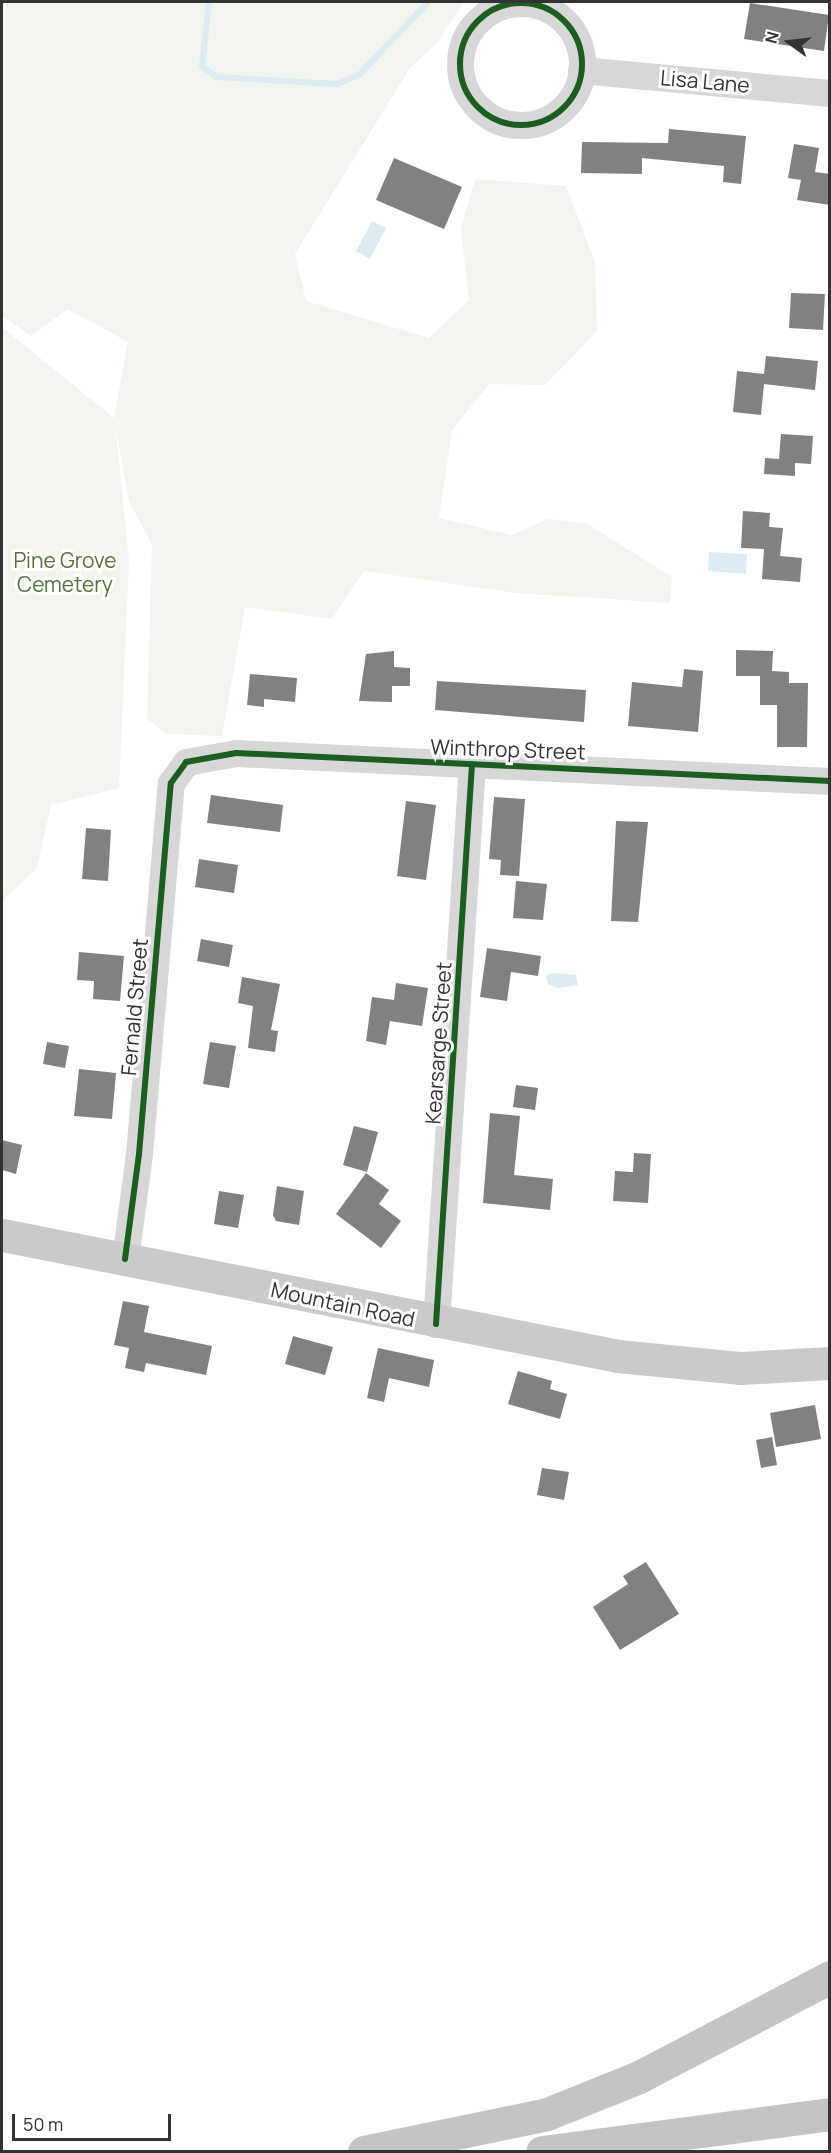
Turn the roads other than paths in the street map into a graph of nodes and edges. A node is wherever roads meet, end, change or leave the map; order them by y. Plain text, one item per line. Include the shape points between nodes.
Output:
1 (581, 70) junction
2 (830, 93) edge
3 (186, 762) joint
4 (472, 764) junction
5 (830, 781) edge
6 (2, 1235) edge
7 (125, 1259) junction
8 (436, 1324) junction
9 (830, 1364) edge
10 (830, 1977) edge
11 (830, 2114) edge
12 (364, 2151) edge
13 (542, 2151) edge

1 - 1 street via 569,27 531,3 509,4 479,20 460,61 464,84 476,104 516,124 540,122 560,110 575,92
1 - 2 street, Lisa Lane
3 - 4 street, Winthrop Street via 236,753
3 - 7 street, Fernald Street via 170,793 140,1154
4 - 5 street, Winthrop Street
4 - 8 street, Kearsarge Street
6 - 7 main road, Mountain Road
7 - 8 main road, Mountain Road
8 - 9 main road, Mountain Road via 700,1366
10 - 12 highway via 639,2077 547,2114
11 - 13 highway

